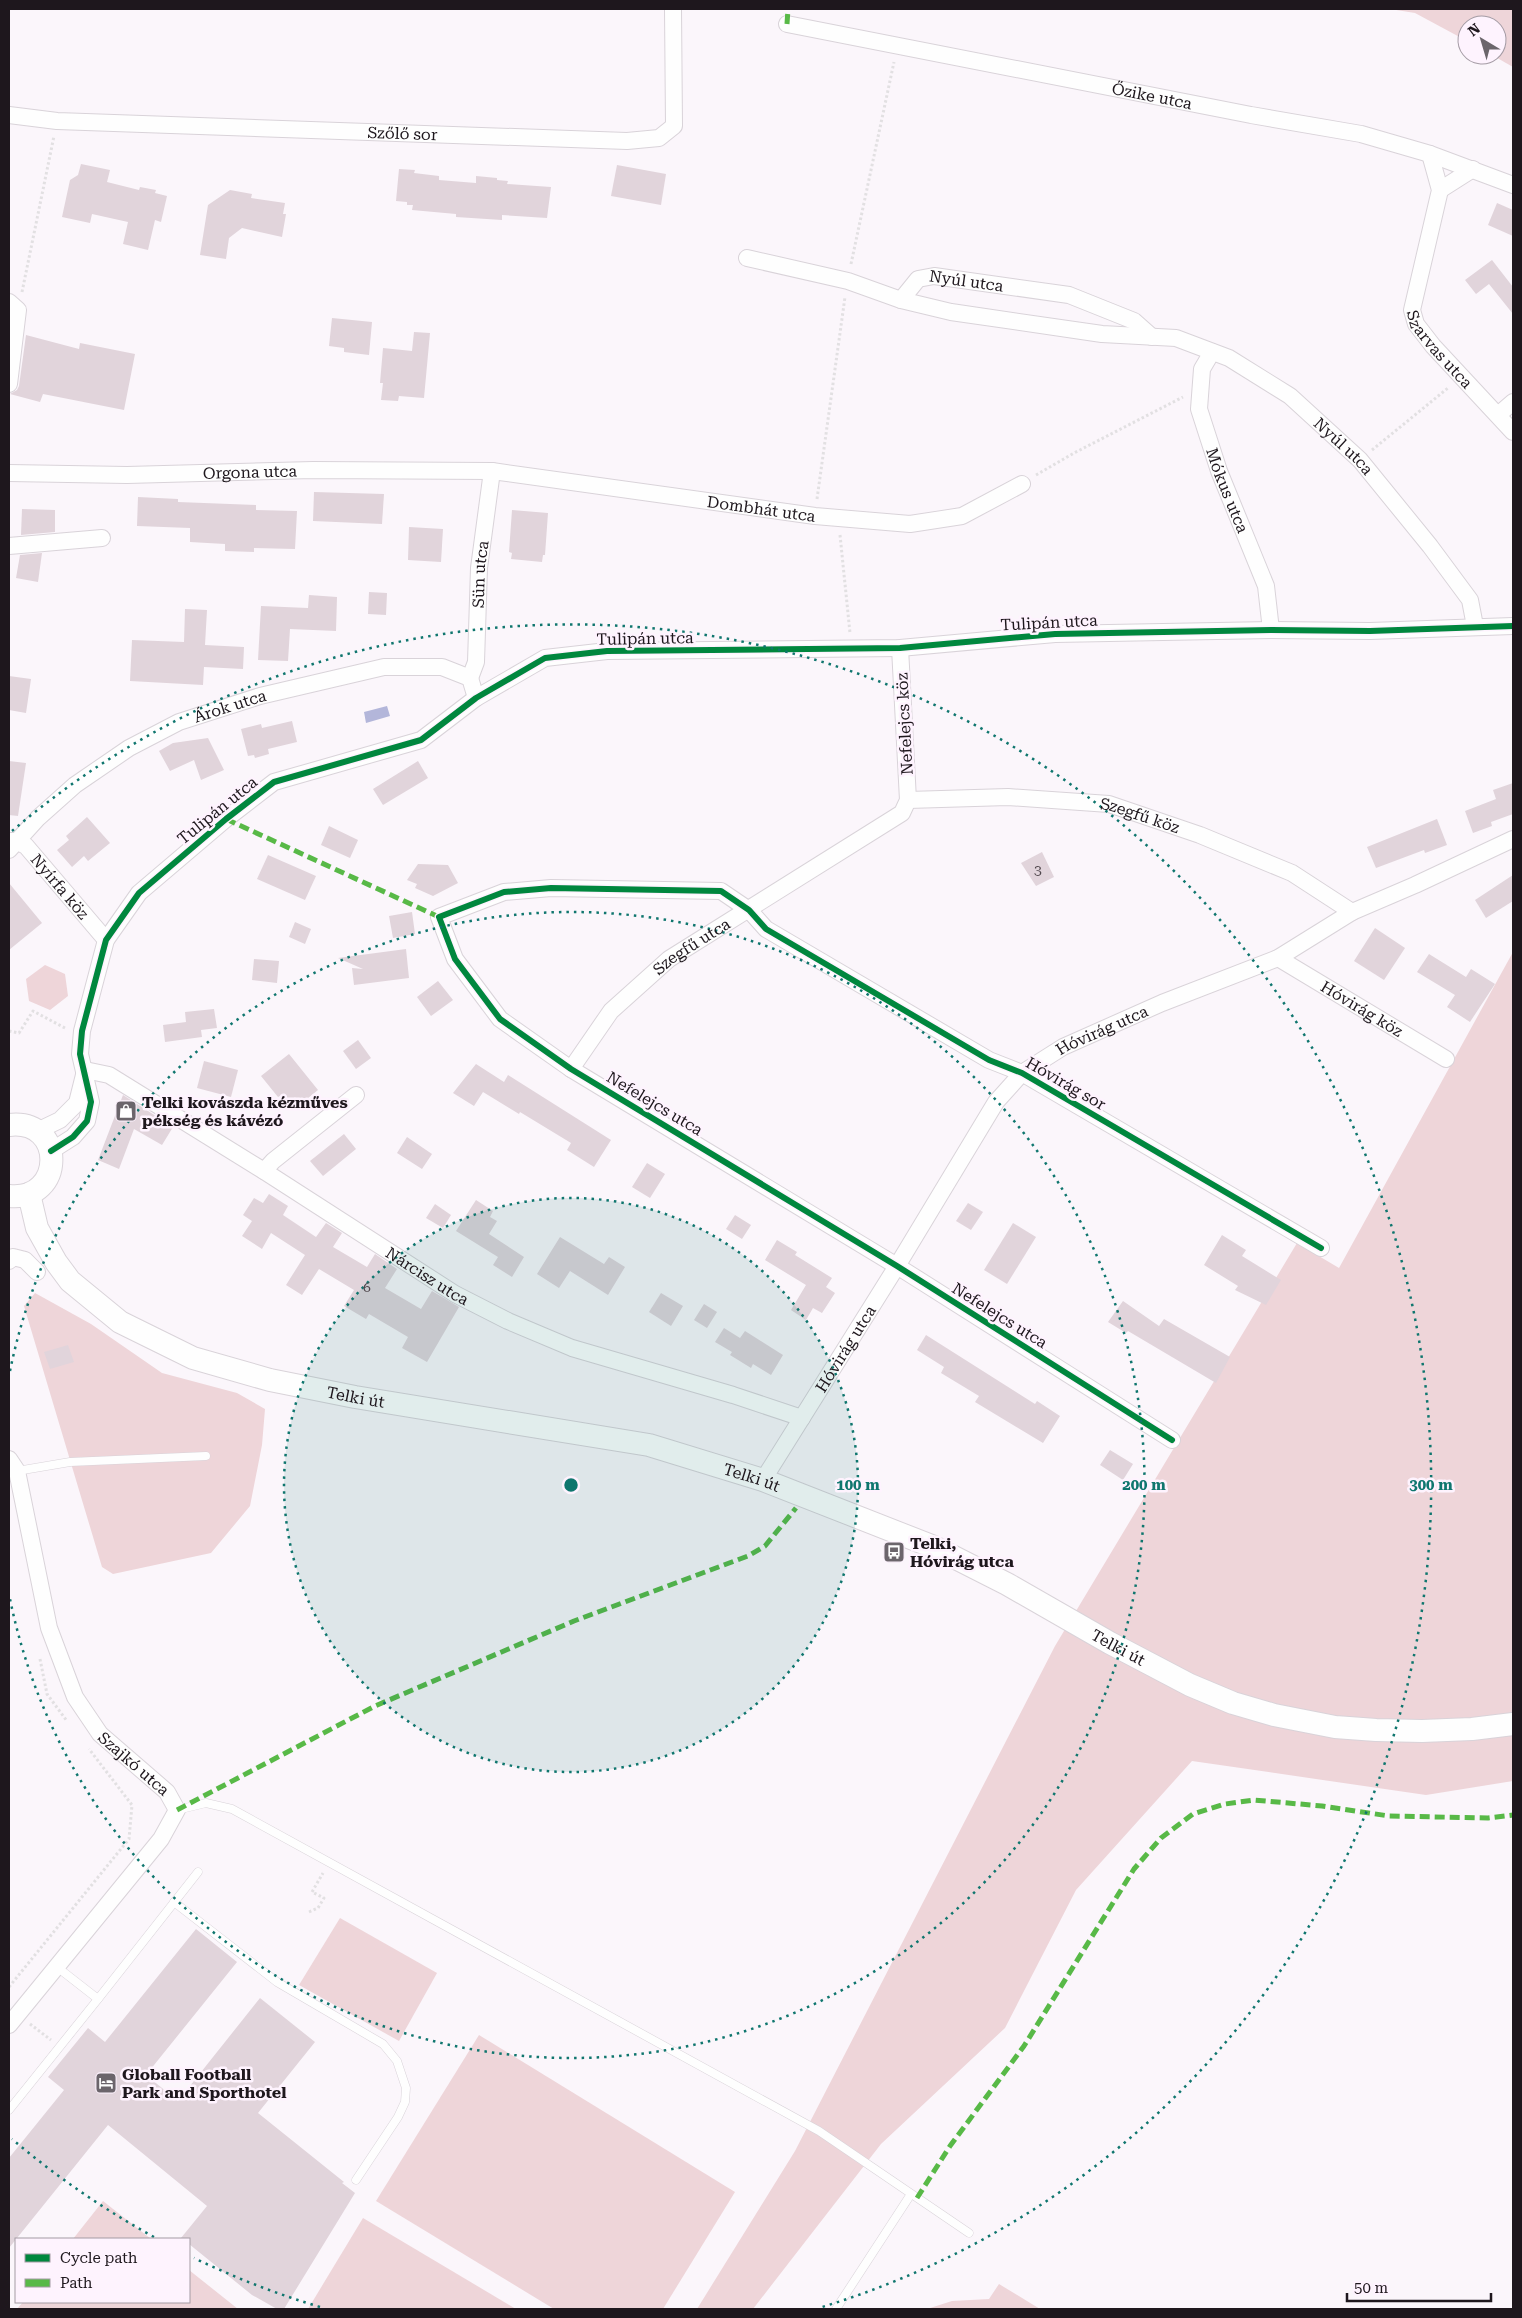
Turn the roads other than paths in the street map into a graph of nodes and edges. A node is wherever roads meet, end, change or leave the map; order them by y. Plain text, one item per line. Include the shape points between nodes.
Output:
1 (673, 9) edge
2 (787, 24) dead end
3 (9, 115) edge
4 (1430, 154) junction
5 (1473, 169) junction
6 (1513, 185) edge
7 (1440, 190) junction
8 (747, 258) dead end
9 (901, 300) junction
10 (14, 306) edge
11 (1152, 337) junction
12 (1212, 352) junction
13 (9, 384) edge
14 (1513, 402) edge
15 (1498, 415) junction
16 (1513, 432) edge
17 (492, 471) junction
18 (9, 473) edge
19 (1022, 484) road end
20 (102, 538) dead end
21 (9, 546) edge
22 (1475, 626) junction
23 (1513, 626) edge
24 (1271, 630) junction
25 (900, 648) junction
26 (470, 678) junction
27 (476, 698) junction
28 (908, 800) junction
29 (1513, 839) edge
30 (11, 844) edge
31 (749, 910) junction
32 (1352, 912) junction
33 (106, 940) junction
34 (1278, 958) junction
35 (1446, 1059) dead end
36 (572, 1069) junction
37 (85, 1070) junction
38 (1022, 1073) junction
39 (356, 1095) dead end
40 (9, 1125) edge
41 (37, 1131) junction
42 (51, 1151) junction
43 (264, 1171) junction
44 (19, 1195) edge
45 (1321, 1248) dead end
46 (9, 1260) edge
47 (897, 1266) junction
48 (37, 1272) dead end
49 (802, 1418) junction
50 (1172, 1440) dead end
51 (206, 1456) dead end
52 (13, 1465) edge
53 (763, 1480) junction
54 (1513, 1724) edge
55 (177, 1810) junction
56 (198, 1872) dead end
57 (174, 1902) junction
58 (57, 1967) junction
59 (98, 2000) junction
60 (13, 2020) edge
61 (9, 2110) edge
62 (356, 2180) dead end
63 (911, 2194) junction
64 (969, 2233) dead end
65 (836, 2309) edge

1 - 3 street, Szőlő sor via 674,126 659,138 627,141 57,121
2 - 4 street, Őzike utca via 1361,134
4 - 5 street, Őzike utca
4 - 7 street, Szarvas utca
5 - 6 street, Őzike utca
5 - 7 street
7 - 15 street, Szarvas utca via 1412,310 1416,324 1433,346
8 - 9 street, Nyúl utca via 848,281
9 - 11 street, Nyúl utca via 951,312 1102,334
9 - 11 street, Nyúl utca via 918,279 934,276 1069,295 1134,321
10 - 13 street
11 - 12 street, Nyúl utca via 1176,338
12 - 22 street, Nyúl utca via 1229,358 1290,396 1360,460 1470,600
12 - 24 street, Mókus utca via 1202,369 1199,409 1219,471 1266,586
14 - 15 street
15 - 16 street, Szarvas utca
17 - 18 street, Orgona utca
17 - 19 street, Dombhát utca via 839,518 910,524 962,516
17 - 26 street, Sün utca via 479,568 476,662
20 - 21 street
22 - 23 street, Tulipán utca
22 - 24 street, Tulipán utca via 1370,631
24 - 25 street, Tulipán utca via 1056,634
25 - 27 street, Tulipán utca via 607,651 544,658
25 - 28 street, Nefelejcs köz
26 - 27 street
26 - 30 street, Árok utca via 442,667 384,667 260,696 179,722 129,748 76,785
27 - 33 street, Tulipán utca via 421,740 274,782 139,893
28 - 31 street, Szegfű utca via 902,813
28 - 32 street, Szegfű köz via 1008,797 1109,804 1200,835 1292,873
29 - 32 street, Hóvirág utca
30 - 33 street, Nyírfa köz via 26,846
31 - 36 street, Szegfű utca via 669,959 625,998 611,1011
31 - 36 street, Nefelejcs utca via 721,891 551,888 504,892 439,917 455,959 500,1019
31 - 38 street, Hóvirág sor via 766,929 989,1060
32 - 34 street, Hóvirág utca
33 - 37 street, Tulipán utca via 82,1031 80,1054
34 - 35 street, Hóvirág köz
34 - 38 street, Hóvirág utca via 1162,1002 1063,1047
36 - 47 street, Nefelejcs utca
37 - 41 street, Tulipán utca via 77,1103 60,1120
37 - 42 street, Tulipán utca via 91,1102 87,1122 73,1137
37 - 43 street, Nárcisz utca via 109,1075
38 - 45 street, Hóvirág sor
38 - 47 street, Hóvirág utca via 996,1102
39 - 43 street
40 - 41 main road via 21,1124
41 - 42 main road
42 - 44 main road via 50,1172 45,1181
43 - 49 street, Nárcisz utca via 455,1294 508,1322 572,1348
44 - 53 main road, Telki út via 70,1281 120,1322 193,1358 270,1380 355,1397 649,1445
46 - 48 street via 13,1257 25,1260
47 - 49 street, Hóvirág utca
47 - 50 street, Nefelejcs utca
49 - 53 street, Hóvirág utca
51 - 52 lane
52 - 55 street, Szajkó utca via 49,1628 75,1697 100,1734 167,1792
53 - 54 main road, Telki út via 934,1547 1190,1685 1233,1703 1274,1715 1343,1728 1422,1731
55 - 58 street, Szajkó utca via 161,1839
55 - 63 lane via 206,1803 232,1809 819,2131
56 - 57 lane
57 - 59 lane
57 - 62 lane via 277,1982 382,2044 397,2061 406,2088 405,2102
58 - 59 lane
58 - 60 street, Szajkó utca
59 - 61 lane
63 - 64 lane
63 - 65 lane

